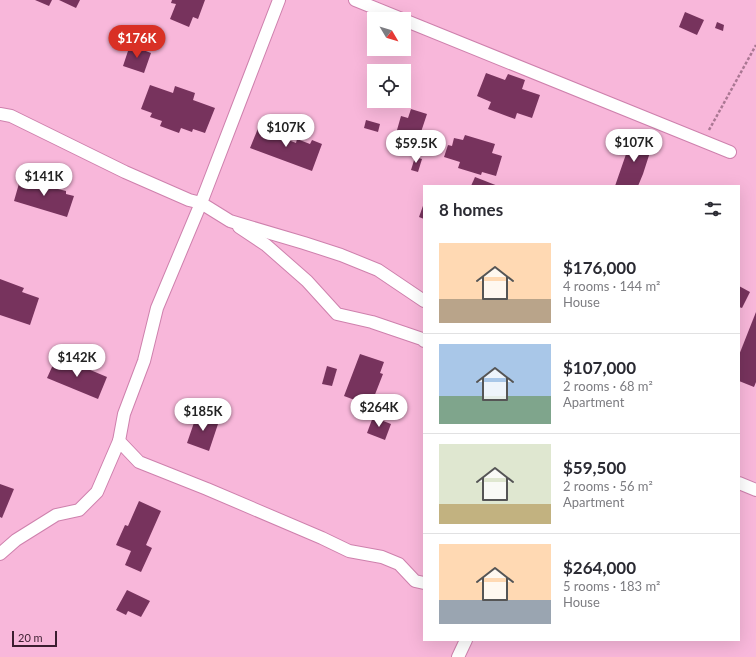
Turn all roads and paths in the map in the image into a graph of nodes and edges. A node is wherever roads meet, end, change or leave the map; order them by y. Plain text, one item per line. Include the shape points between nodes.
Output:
1 (279, 0) edge
2 (355, 0) edge
3 (385, 12) edge
4 (411, 22) edge
5 (756, 45) edge
6 (0, 114) edge
7 (703, 141) junction
8 (730, 152) dead end
9 (202, 203) junction
10 (230, 221) junction
11 (423, 300) edge
12 (423, 340) edge
13 (119, 442) junction
14 (740, 483) edge
15 (756, 490) edge
16 (0, 554) edge
17 (423, 583) edge
18 (466, 641) edge
19 (458, 657) edge

1 - 9 street
2 - 3 street
4 - 7 street
5 - 7 path
6 - 9 street via 11,116 125,172 189,200
7 - 8 street
9 - 10 street
9 - 13 street via 157,308 144,361 124,414
10 - 11 street via 304,242 378,270
10 - 12 street via 266,245 307,280 337,314 372,322
13 - 16 street via 97,492 79,510 56,515 16,540
13 - 17 street via 139,462 349,551 382,557 399,564 415,581
14 - 15 street
18 - 19 street

